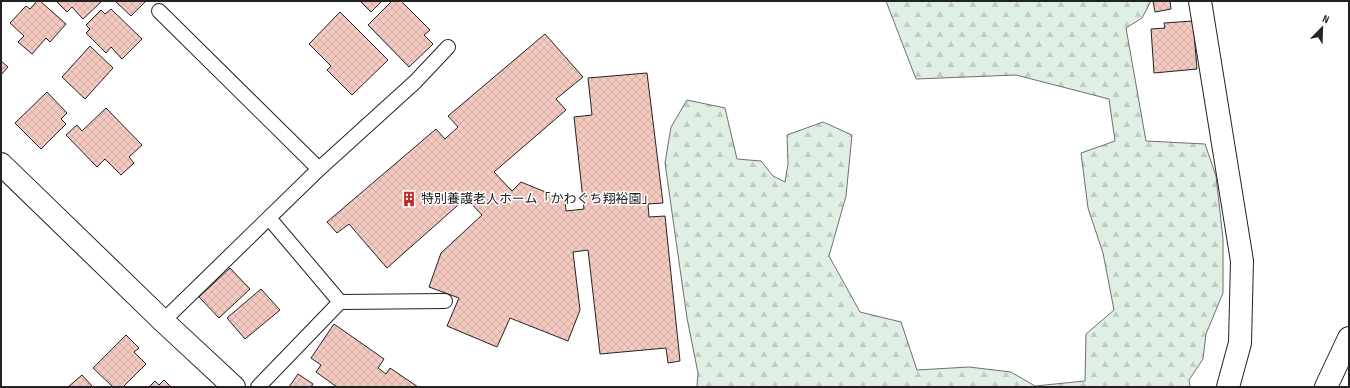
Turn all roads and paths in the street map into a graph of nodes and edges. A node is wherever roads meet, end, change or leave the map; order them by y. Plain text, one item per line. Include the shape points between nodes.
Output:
1 (1200, 1) edge
2 (159, 11) dead end
3 (448, 47) dead end
4 (1, 164) edge
5 (319, 169) junction
6 (269, 218) junction
7 (445, 301) dead end
8 (340, 302) junction
9 (162, 321) junction
10 (1349, 338) edge
11 (234, 387) edge
12 (258, 387) edge
13 (1228, 387) edge
14 (1326, 387) edge

1 - 13 street via 1242,261 1240,344
2 - 5 lane
3 - 5 lane via 415,82
4 - 9 street
5 - 6 lane
6 - 8 lane
6 - 9 lane
7 - 8 lane
8 - 12 lane
9 - 11 street
10 - 14 street

